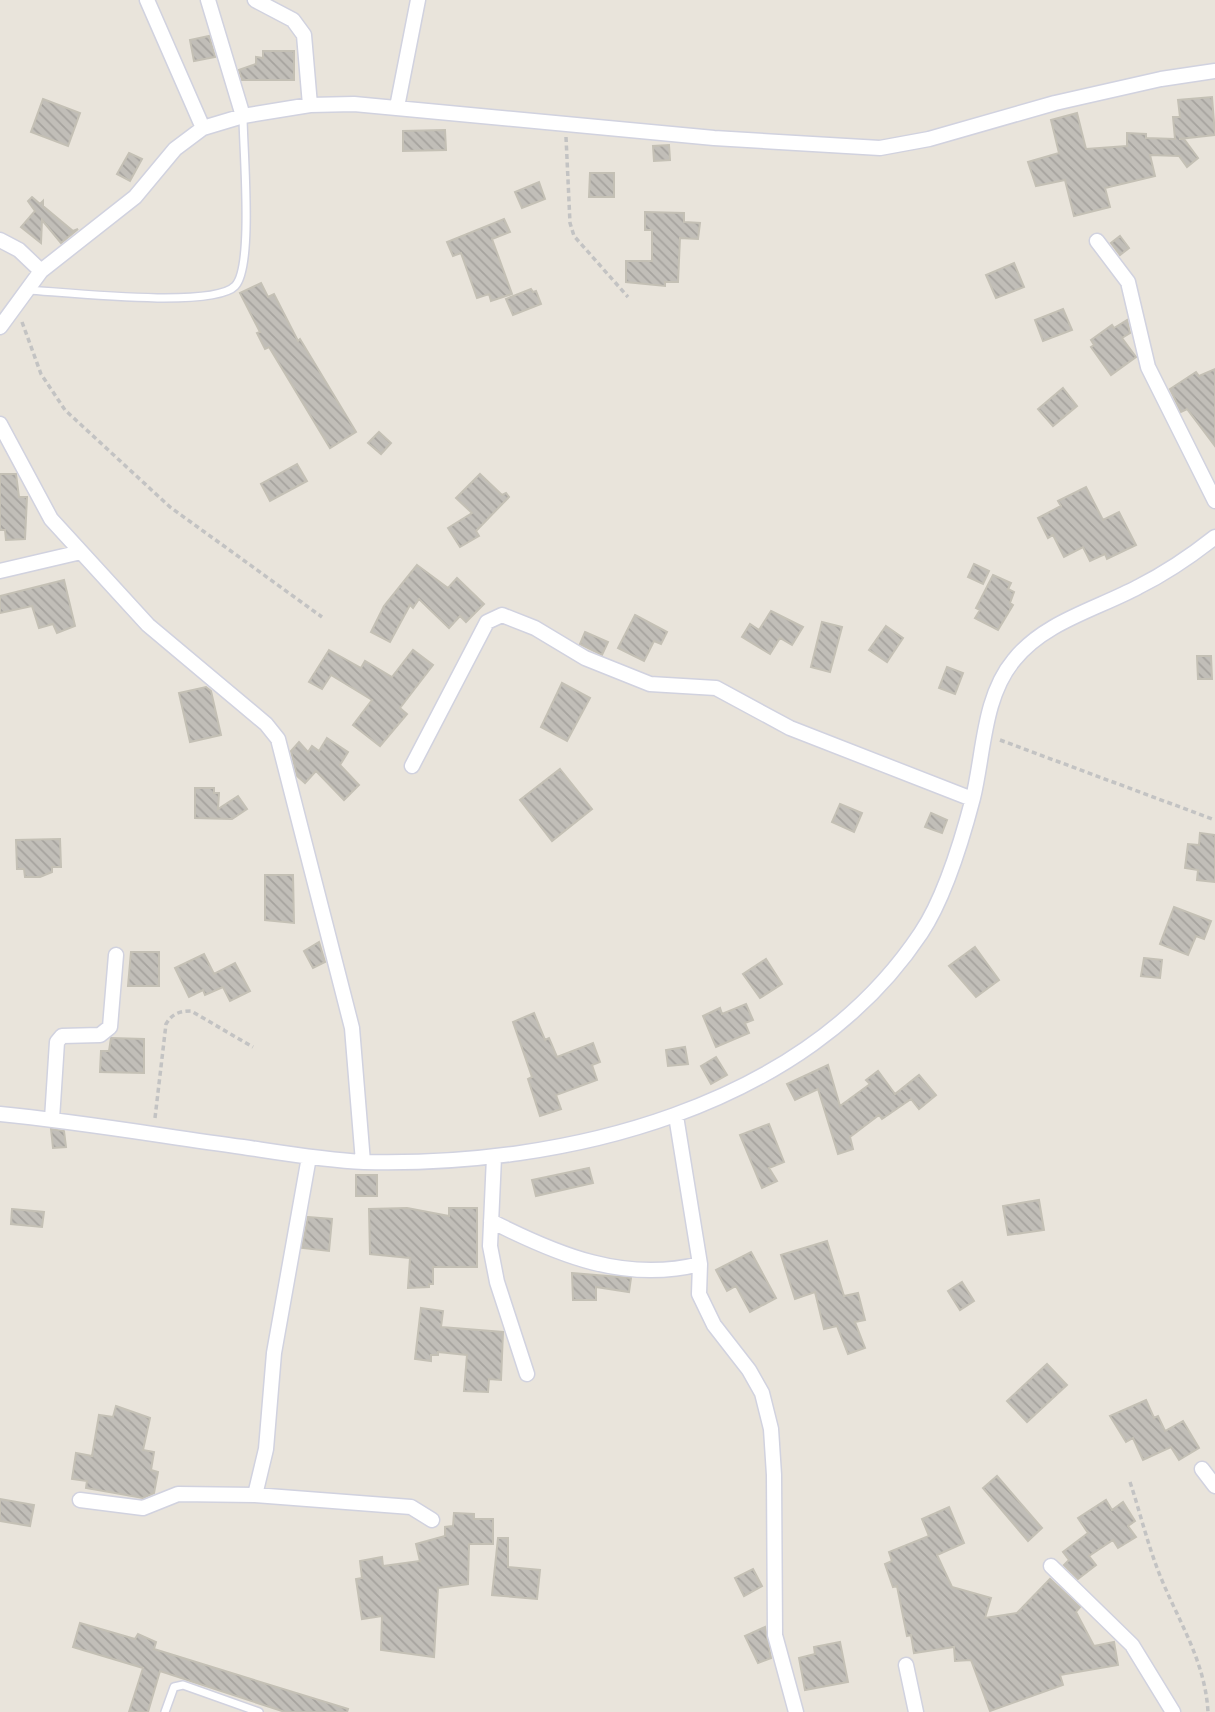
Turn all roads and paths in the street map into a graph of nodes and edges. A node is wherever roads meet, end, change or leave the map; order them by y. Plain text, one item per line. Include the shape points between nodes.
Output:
1 (146, 0) edge
2 (208, 0) edge
3 (255, 0) edge
4 (418, 0) edge
5 (1215, 71) edge
6 (310, 105) junction
7 (397, 107) junction
8 (243, 116) junction
9 (565, 125) junction
10 (203, 128) junction
11 (0, 240) edge
12 (1097, 241) dead end
13 (41, 271) junction
14 (28, 290) junction
15 (628, 298) dead end
16 (16, 307) junction
17 (0, 327) edge
18 (0, 424) edge
19 (1215, 501) edge
20 (1215, 537) edge
21 (81, 552) junction
22 (0, 571) edge
23 (322, 617) dead end
24 (985, 734) junction
25 (412, 766) dead end
26 (972, 799) junction
27 (1215, 821) edge
28 (116, 955) dead end
29 (253, 1047) dead end
30 (0, 1114) edge
31 (676, 1116) junction
32 (52, 1119) junction
33 (153, 1134) junction
34 (309, 1157) junction
35 (494, 1157) junction
36 (363, 1162) junction
37 (491, 1221) junction
38 (700, 1264) junction
39 (527, 1374) dead end
40 (1202, 1469) dead end
41 (1130, 1482) dead end
42 (1215, 1486) edge
43 (255, 1495) junction
44 (80, 1500) dead end
45 (432, 1520) dead end
46 (1051, 1566) dead end
47 (906, 1665) dead end
48 (165, 1712) edge
49 (259, 1712) edge
50 (796, 1712) edge
51 (916, 1712) edge
52 (1174, 1712) edge
53 (1208, 1712) edge

1 - 10 street
2 - 8 street
3 - 6 street via 300,25
4 - 7 street
5 - 9 street via 1055,103 880,148
6 - 7 street
6 - 8 street
7 - 9 street
8 - 10 street
8 - 14 lane via 246,240 244,269 235,287 215,296 148,298
9 - 15 path via 574,236
10 - 13 street via 175,149 135,197
11 - 13 street
12 - 19 street via 1128,282 1148,367
13 - 14 street
14 - 16 street
16 - 17 street
16 - 23 path via 41,374 65,410 170,507
18 - 21 street via 51,519
20 - 24 street via 1138,588 1034,641 1014,659 998,685
21 - 22 street
21 - 36 street via 148,625 278,739 352,1028
24 - 26 street
24 - 27 path
25 - 26 street via 487,622 502,615 535,628 585,658 650,684 716,688 790,728
26 - 31 street via 950,872 922,932 872,994 837,1028 797,1057
28 - 32 street via 110,1027 100,1035 62,1036 57,1042
29 - 33 path via 191,1011 170,1017
30 - 32 street
31 - 35 street via 552,1148
31 - 38 street
32 - 33 street
33 - 34 street
34 - 36 street
34 - 43 street via 274,1353 266,1449
35 - 36 street
35 - 37 street
37 - 38 street via 529,1240 623,1269 669,1272
37 - 39 street via 497,1282
38 - 50 street via 699,1294 714,1325 762,1393 771,1429 775,1635
40 - 42 street
41 - 53 path via 1156,1564 1199,1663
43 - 44 street via 178,1494 143,1508
43 - 45 street via 411,1507
46 - 52 street via 1132,1646
47 - 51 street
48 - 49 lane via 174,1687 183,1685

